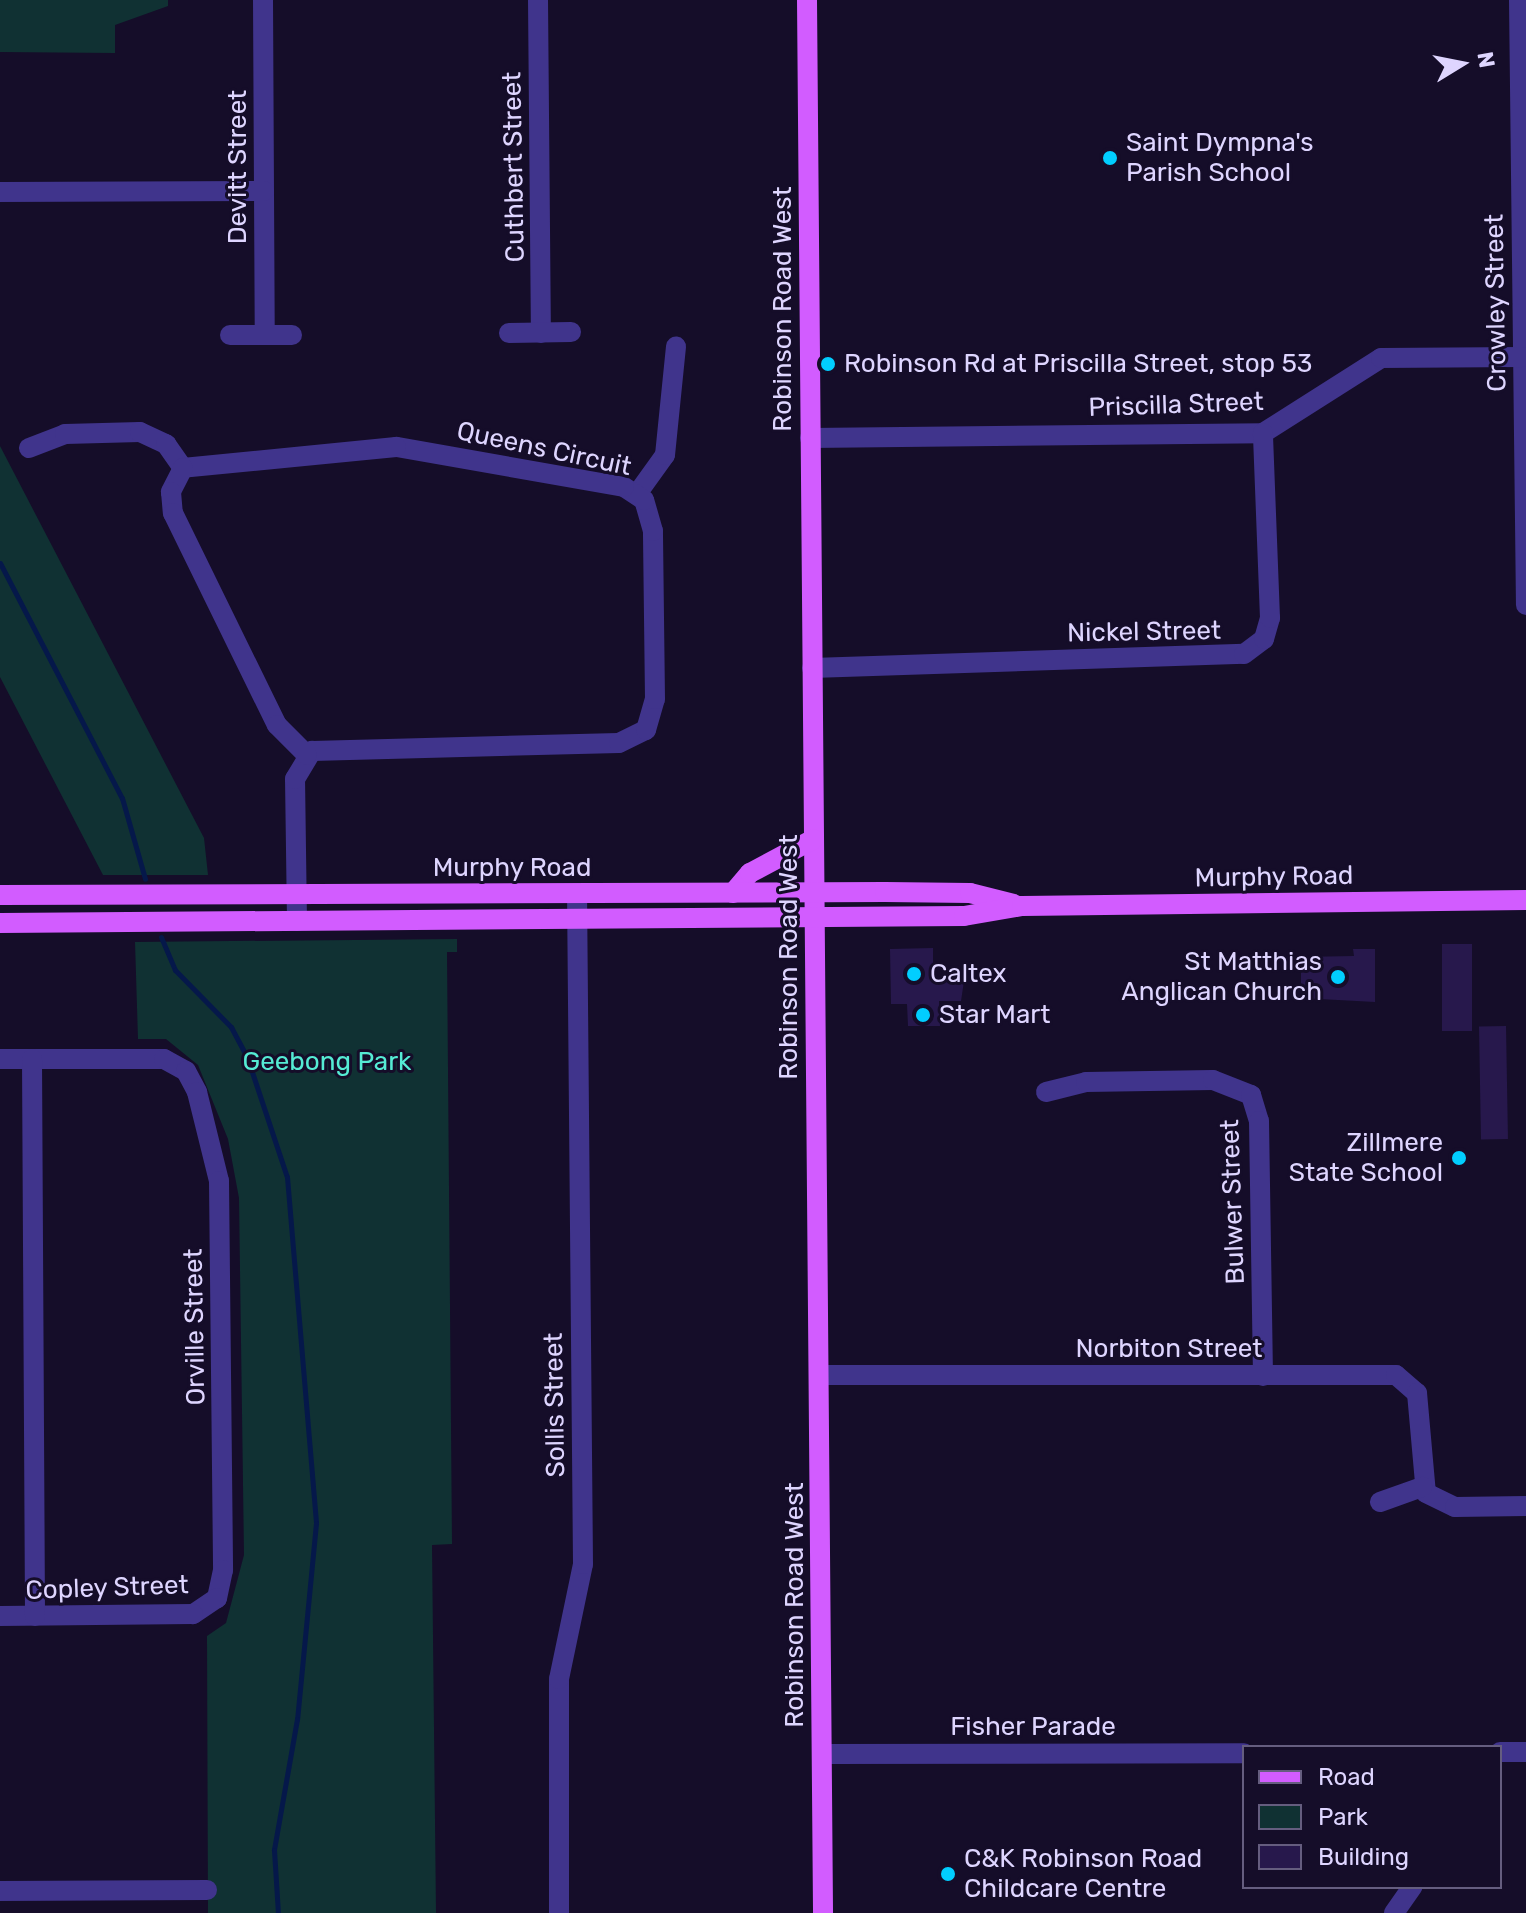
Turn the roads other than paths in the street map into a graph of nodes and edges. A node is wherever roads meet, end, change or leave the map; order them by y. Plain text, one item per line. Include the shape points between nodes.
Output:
1 (263, 0) edge
2 (538, 0) edge
3 (807, 0) edge
4 (1519, 0) edge
5 (264, 191) junction
6 (0, 192) edge
7 (571, 332) dead end
8 (509, 333) dead end
9 (541, 333) junction
10 (230, 335) dead end
11 (265, 335) junction
12 (292, 335) dead end
13 (676, 347) dead end
14 (1522, 357) junction
15 (1263, 433) junction
16 (810, 438) junction
17 (29, 448) dead end
18 (183, 468) junction
19 (637, 494) junction
20 (1526, 605) edge
21 (812, 668) junction
22 (307, 755) junction
23 (814, 839) junction
24 (815, 892) junction
25 (733, 893) junction
26 (296, 894) junction
27 (577, 894) junction
28 (0, 895) edge
29 (1526, 900) edge
30 (1022, 906) junction
31 (815, 917) junction
32 (577, 919) junction
33 (297, 921) junction
34 (0, 923) edge
35 (0, 1059) edge
36 (32, 1059) junction
37 (1046, 1092) dead end
38 (819, 1375) junction
39 (1263, 1376) junction
40 (1422, 1487) junction
41 (1380, 1502) dead end
42 (1526, 1506) edge
43 (213, 1604) joint
44 (0, 1616) edge
45 (35, 1616) junction
46 (1502, 1752) edge
47 (1526, 1752) edge
48 (1242, 1753) edge
49 (822, 1754) junction
50 (1411, 1889) edge
51 (207, 1890) dead end
52 (0, 1891) edge
53 (559, 1913) edge
54 (823, 1913) edge
55 (1394, 1913) edge

1 - 5 street, Devitt Street
2 - 9 street, Cuthbert Street
3 - 16 main road, Robinson Road West
4 - 14 street, Crowley Street
5 - 6 street
5 - 11 street, Devitt Street
7 - 9 street
8 - 9 street
10 - 11 street
11 - 12 street
13 - 19 street via 665,455
14 - 15 street, Priscilla Street via 1372,360
14 - 20 street, Crowley Street
15 - 16 street, Priscilla Street
15 - 21 street, Nickel Street via 1270,618 1252,650 970,667
16 - 21 main road, Robinson Road West
17 - 18 street via 65,434 140,432 166,444
18 - 19 street, Queens Circuit via 396,447
18 - 22 street via 173,481 173,513 277,725
19 - 22 street, Queens Circuit via 653,531 655,684 652,720 638,737 331,746
21 - 23 main road, Robinson Road West
22 - 26 street via 295,779
23 - 24 main road, Robinson Road West
23 - 25 main road via 750,873
24 - 25 main road, Murphy Road
24 - 30 main road, Murphy Road via 970,893
24 - 31 main road, Robinson Road West
25 - 27 main road, Murphy Road
26 - 27 main road, Murphy Road
26 - 28 main road, Murphy Road
26 - 33 street
27 - 32 street, Sollis Street
29 - 30 main road, Murphy Road
30 - 31 main road, Murphy Road via 964,916
31 - 32 main road, Murphy Road
31 - 38 main road, Robinson Road West
32 - 33 main road, Murphy Road
32 - 53 street, Sollis Street via 583,1564 559,1679
33 - 34 main road, Murphy Road
35 - 36 street
36 - 43 street, Orville Street via 171,1060 197,1092 219,1181 223,1570
36 - 45 street
37 - 39 street, Bulwer Street via 1086,1082 1213,1080 1251,1095 1259,1121
38 - 39 street, Norbiton Street
38 - 49 main road, Robinson Road West
39 - 40 street, Norbiton Street via 1403,1377 1417,1393
40 - 41 street
40 - 42 street via 1455,1507
43 - 45 street, Copley Street via 185,1615
44 - 45 street, Copley Street
46 - 47 street
48 - 49 street, Fisher Parade
49 - 54 main road, Robinson Road West
50 - 55 street
51 - 52 street

